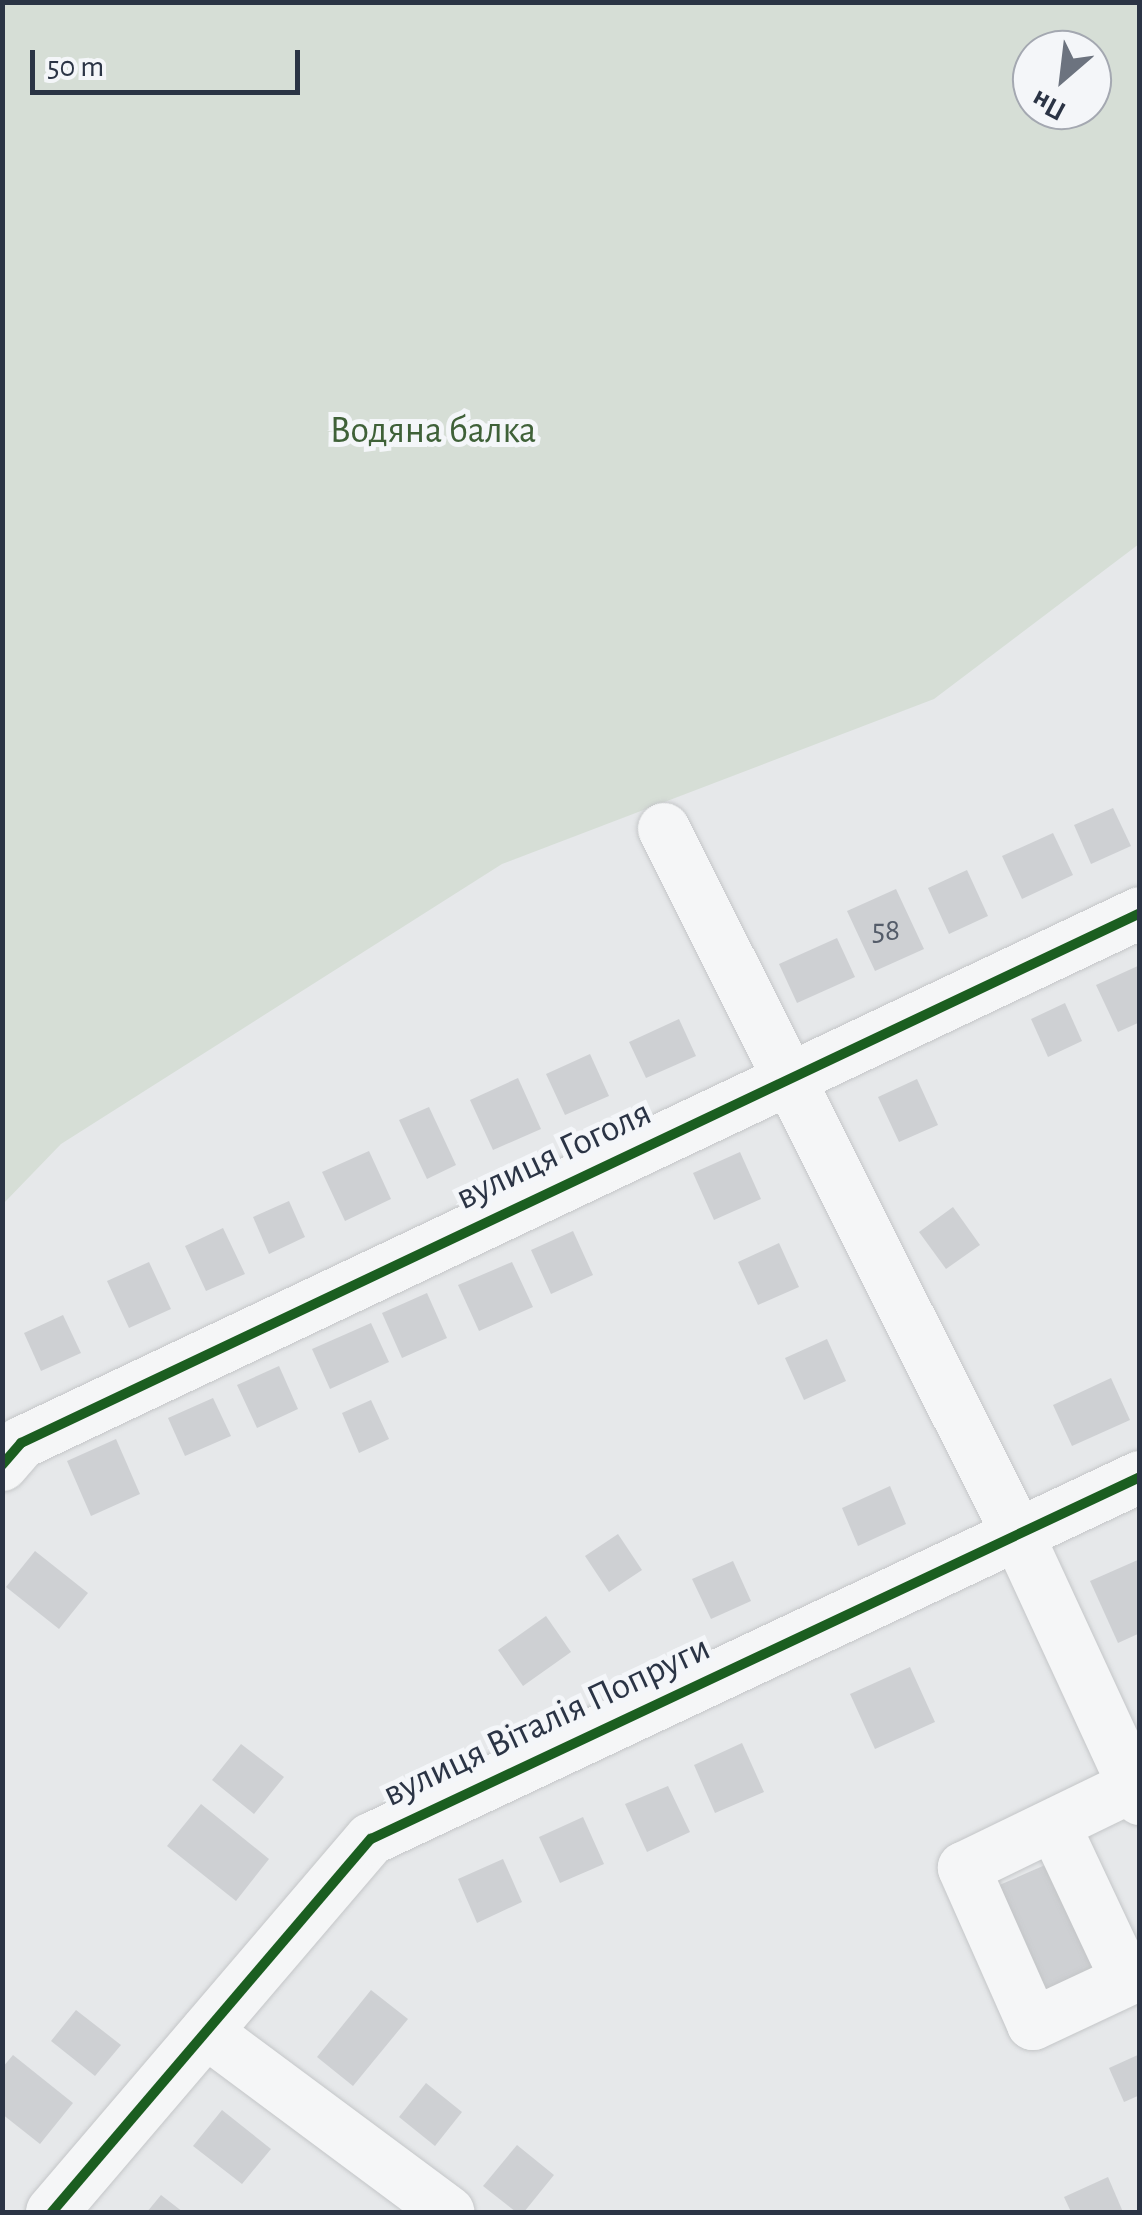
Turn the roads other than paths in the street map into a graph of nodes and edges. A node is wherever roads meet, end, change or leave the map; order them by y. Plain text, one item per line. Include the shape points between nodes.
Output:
1 (664, 830) dead end
2 (1140, 913) edge
3 (791, 1076) junction
4 (2, 1465) edge
5 (1140, 1477) edge
6 (1017, 1533) junction
7 (1136, 1792) edge
8 (1054, 1825) dead end
9 (206, 2032) junction
10 (52, 2212) edge
11 (448, 2212) edge

1 - 3 street
2 - 3 street, вулиця Гоголя
3 - 4 street, вулиця Гоголя via 21,1443
3 - 6 street
5 - 6 street, вулиця Віталія Попруги
6 - 7 street
6 - 9 street, вулиця Віталія Попруги via 372,1839
7 - 8 street
9 - 10 street, вулиця Віталія Попруги
9 - 11 street

